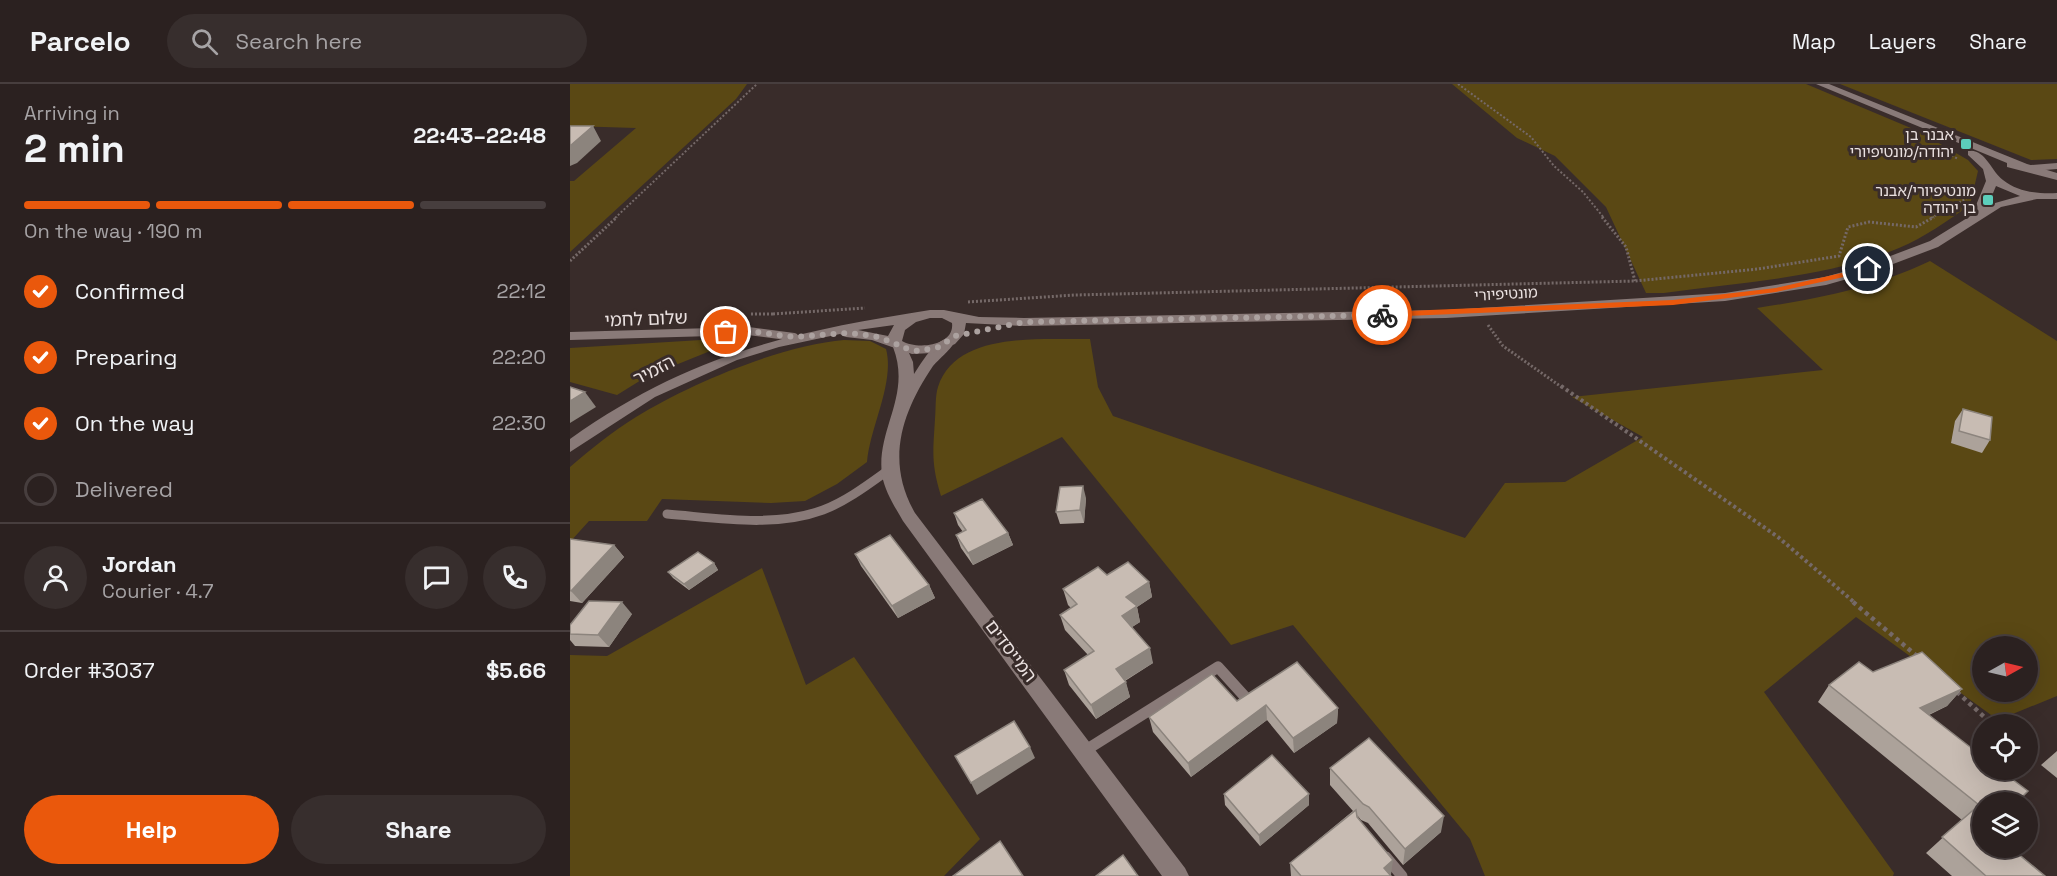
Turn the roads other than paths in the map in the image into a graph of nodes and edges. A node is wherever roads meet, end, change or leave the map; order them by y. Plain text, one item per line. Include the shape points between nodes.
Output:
1 (1821, 84) edge
2 (1934, 132) junction
3 (2057, 166) edge
4 (2027, 167) junction
5 (1991, 174) junction
6 (2057, 177) edge
7 (2036, 196) junction
8 (2054, 197) edge
9 (1974, 218) junction
10 (952, 317) junction
11 (913, 318) junction
12 (1024, 322) junction
13 (570, 336) edge
14 (797, 336) junction
15 (951, 339) junction
16 (898, 345) junction
17 (900, 410) junction
18 (570, 447) edge
19 (890, 469) junction
20 (667, 514) dead end
21 (1247, 699) edge
22 (1086, 750) junction
23 (1376, 844) edge
24 (1177, 876) edge
25 (1402, 876) edge

1 - 2 street
2 - 4 street
2 - 5 street via 1981,159
3 - 4 street
4 - 5 street via 2002,166
4 - 6 street
5 - 7 street via 2003,186
5 - 9 street, מונטיפיורי via 1989,195
7 - 8 street
7 - 9 street, מונטיפיורי via 2008,200
9 - 12 street, מונטיפיורי via 1934,244 1905,256 1816,283 1735,296 1480,312
10 - 11 street, מונטיפיורי via 934,314
10 - 12 street, מונטיפיורי
10 - 15 street via 960,325
11 - 14 street, הזמיר
11 - 16 street via 895,332
12 - 15 street, מונטיפיורי
13 - 14 lane, שלום לחמי via 748,331
14 - 16 street, הזמיר via 848,333 874,336
14 - 18 street, הזמיר via 729,357 687,376 638,400
15 - 16 street, מונטיפיורי via 918,351
15 - 17 street, המייסדים via 914,383
16 - 17 street, המייסדים via 909,370
17 - 19 street, המייסדים
19 - 20 lane via 845,500 783,519
19 - 22 street, המייסדים via 894,492 909,517
21 - 22 lane via 1218,667
22 - 24 street, המייסדים
23 - 25 lane

